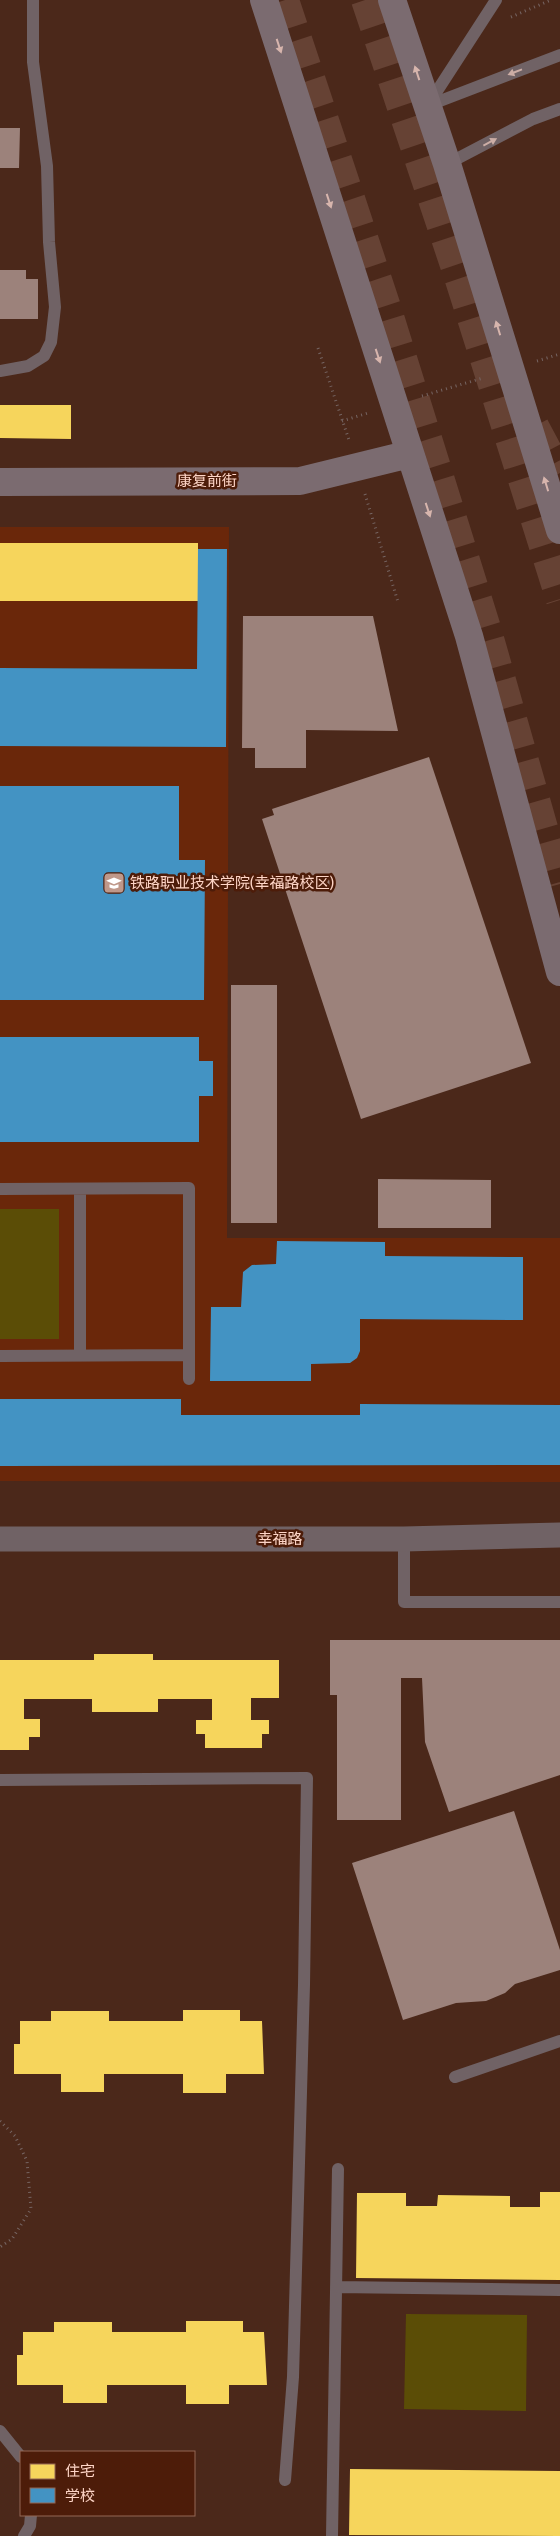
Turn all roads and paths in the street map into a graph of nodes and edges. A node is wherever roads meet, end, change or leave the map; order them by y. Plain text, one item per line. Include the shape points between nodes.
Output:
1 (34, 0) edge
2 (264, 0) edge
3 (392, 0) edge
4 (496, 0) edge
5 (551, 0) edge
6 (506, 19) dead end
7 (560, 55) edge
8 (427, 106) junction
9 (560, 109) edge
10 (447, 164) junction
11 (318, 348) dead end
12 (560, 354) edge
13 (532, 363) dead end
14 (0, 371) edge
15 (484, 377) dead end
16 (418, 397) dead end
17 (371, 412) dead end
18 (342, 420) junction
19 (351, 449) dead end
20 (410, 454) junction
21 (0, 482) edge
22 (363, 487) dead end
23 (560, 530) edge
24 (398, 602) dead end
25 (560, 972) edge
26 (0, 1189) edge
27 (80, 1189) junction
28 (80, 1355) junction
29 (189, 1355) junction
30 (0, 1356) edge
31 (189, 1379) dead end
32 (560, 1535) edge
33 (0, 1539) edge
34 (404, 1539) junction
35 (560, 1602) edge
36 (0, 1780) edge
37 (560, 2040) edge
38 (455, 2077) dead end
39 (0, 2122) edge
40 (338, 2169) dead end
41 (0, 2247) edge
42 (336, 2287) junction
43 (560, 2290) edge
44 (0, 2431) edge
45 (20, 2455) edge
46 (285, 2480) dead end
47 (31, 2516) edge
48 (24, 2536) edge
49 (332, 2536) edge

1 - 14 lane via 34,62 47,166 55,307 51,342 44,356 28,366
2 -> 20 main road
8 -> 3 main road
4 - 8 lane
5 - 6 path
7 -> 8 lane
8 - 10 main road
10 -> 9 lane via 532,119
23 -> 10 main road
11 - 18 path
12 - 13 path
15 - 16 path
17 - 18 path
18 - 19 path
20 - 21 main road, 康复前街 via 300,481
20 -> 25 main road via 470,636
22 - 24 path
26 - 27 lane
27 - 28 lane
27 - 29 lane via 189,1188
28 - 29 lane
28 - 30 lane
29 - 31 lane
32 - 34 street, 幸福路
33 - 34 street, 幸福路
34 - 35 lane via 404,1602
36 - 46 lane via 307,1778 293,2377
37 - 38 lane
39 - 41 path via 15,2136 27,2161 31,2209 12,2239
40 - 42 lane
42 - 43 lane
42 - 49 lane
44 - 45 lane
47 - 48 lane

